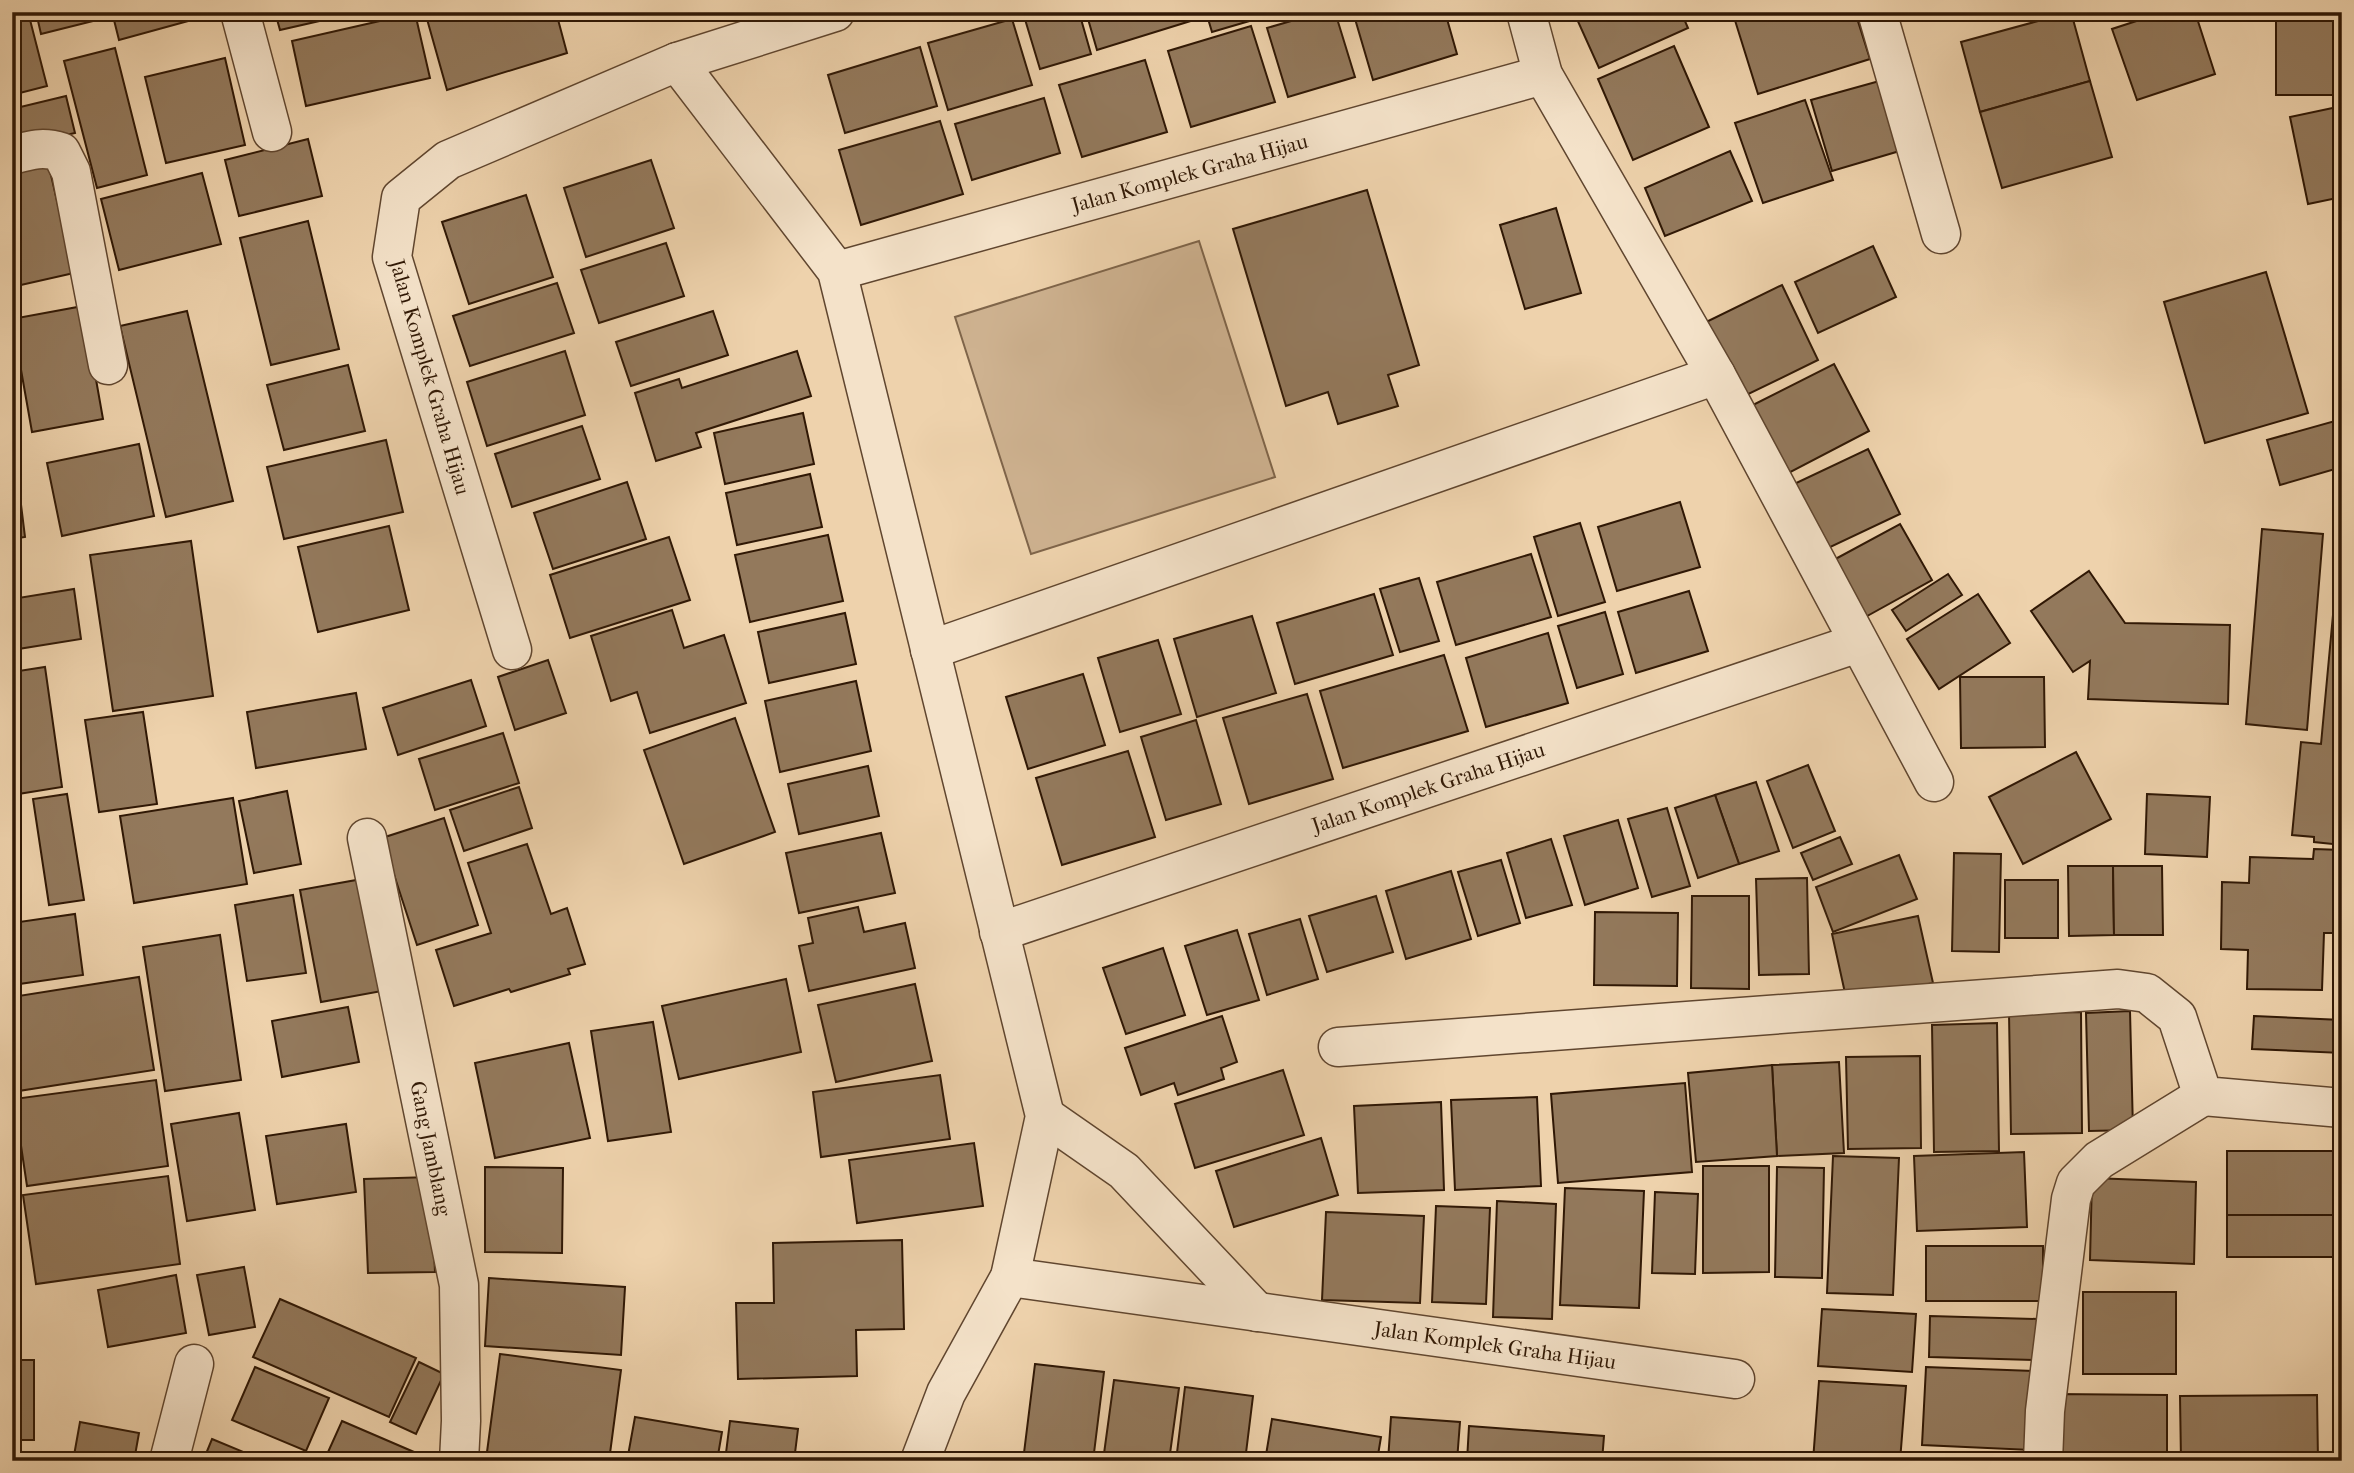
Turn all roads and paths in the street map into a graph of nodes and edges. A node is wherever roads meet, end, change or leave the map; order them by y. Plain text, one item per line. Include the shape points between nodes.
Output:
1 (240, 12) edge
2 (835, 12) edge
3 (1526, 12) edge
4 (1877, 12) edge
5 (677, 62) junction
6 (1543, 75) junction
7 (272, 132) dead end
8 (12, 155) edge
9 (1941, 234) dead end
10 (837, 271) junction
11 (108, 365) dead end
12 (1716, 375) junction
13 (1858, 643) junction
14 (512, 650) dead end
15 (930, 650) junction
16 (1934, 782) dead end
17 (367, 838) dead end
18 (999, 932) junction
19 (1338, 1047) dead end
20 (2203, 1096) junction
21 (2342, 1108) edge
22 (1045, 1116) junction
23 (1010, 1277) junction
24 (1257, 1312) junction
25 (194, 1364) dead end
26 (1735, 1379) dead end
27 (169, 1461) edge
28 (459, 1461) edge
29 (920, 1461) edge
30 (2043, 1461) edge

1 - 7 street
2 - 5 street, Jalan Komplek Graha Hijau
3 - 6 street
4 - 9 street
5 - 10 street
5 - 14 street, Jalan Komplek Graha Hijau via 448,160 401,198 392,257
6 - 10 street, Jalan Komplek Graha Hijau
6 - 12 street
8 - 11 street via 50,148 61,152 71,172
10 - 15 street
12 - 13 street
12 - 15 street
13 - 16 street
13 - 18 street, Jalan Komplek Graha Hijau
15 - 18 street
17 - 28 street, Gang Jamblang via 459,1285
18 - 22 street
19 - 20 street via 2118,989 2147,993 2177,1017
20 - 21 street
20 - 30 street via 2099,1160 2076,1183 2070,1199
22 - 23 street
22 - 24 street via 1124,1171
23 - 24 street, Jalan Komplek Graha Hijau
23 - 29 street via 946,1393
24 - 26 street, Jalan Komplek Graha Hijau
25 - 27 street

